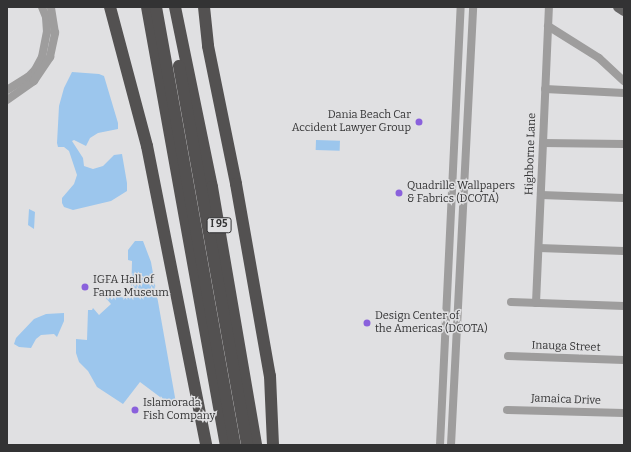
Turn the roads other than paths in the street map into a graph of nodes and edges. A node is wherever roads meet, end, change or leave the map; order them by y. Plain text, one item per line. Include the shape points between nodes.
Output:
1 (42, 7) edge
2 (51, 7) edge
3 (110, 7) edge
4 (147, 7) edge
5 (156, 7) edge
6 (169, 7) edge
7 (175, 7) edge
8 (204, 7) edge
9 (461, 7) edge
10 (473, 7) edge
11 (549, 7) edge
12 (618, 7) edge
13 (624, 11) edge
14 (548, 26) junction
15 (624, 81) edge
16 (545, 89) junction
17 (7, 90) edge
18 (624, 93) edge
19 (7, 100) edge
20 (543, 143) junction
21 (624, 144) edge
22 (541, 195) junction
23 (624, 198) edge
24 (538, 248) junction
25 (624, 251) edge
26 (511, 302) dead end
27 (536, 303) junction
28 (624, 306) edge
29 (508, 356) dead end
30 (624, 360) edge
31 (507, 410) dead end
32 (624, 413) edge
33 (206, 445) edge
34 (226, 445) edge
35 (235, 445) edge
36 (247, 445) edge
37 (256, 445) edge
38 (273, 445) edge
39 (440, 445) edge
40 (451, 445) edge

1 - 17 street via 47,32 42,57 28,77
2 - 19 street via 55,33 50,57 34,81
3 - 33 highway via 147,146
4 - 34 highway
5 - 35 highway
6 - 36 highway
7 - 37 highway, I 95 via 212,187
8 - 38 highway via 211,60 270,376
9 - 39 street
10 - 40 street
11 - 14 street, Highborne Lane
12 - 13 main road
14 - 15 street via 599,58
14 - 16 street, Highborne Lane
16 - 18 street
16 - 20 street, Highborne Lane
20 - 21 street
20 - 22 street, Highborne Lane
22 - 23 street
22 - 24 street, Highborne Lane
24 - 25 street
24 - 27 street, Highborne Lane
26 - 27 street
27 - 28 street
29 - 30 street, Inauga Street
31 - 32 street, Jamaica Drive

